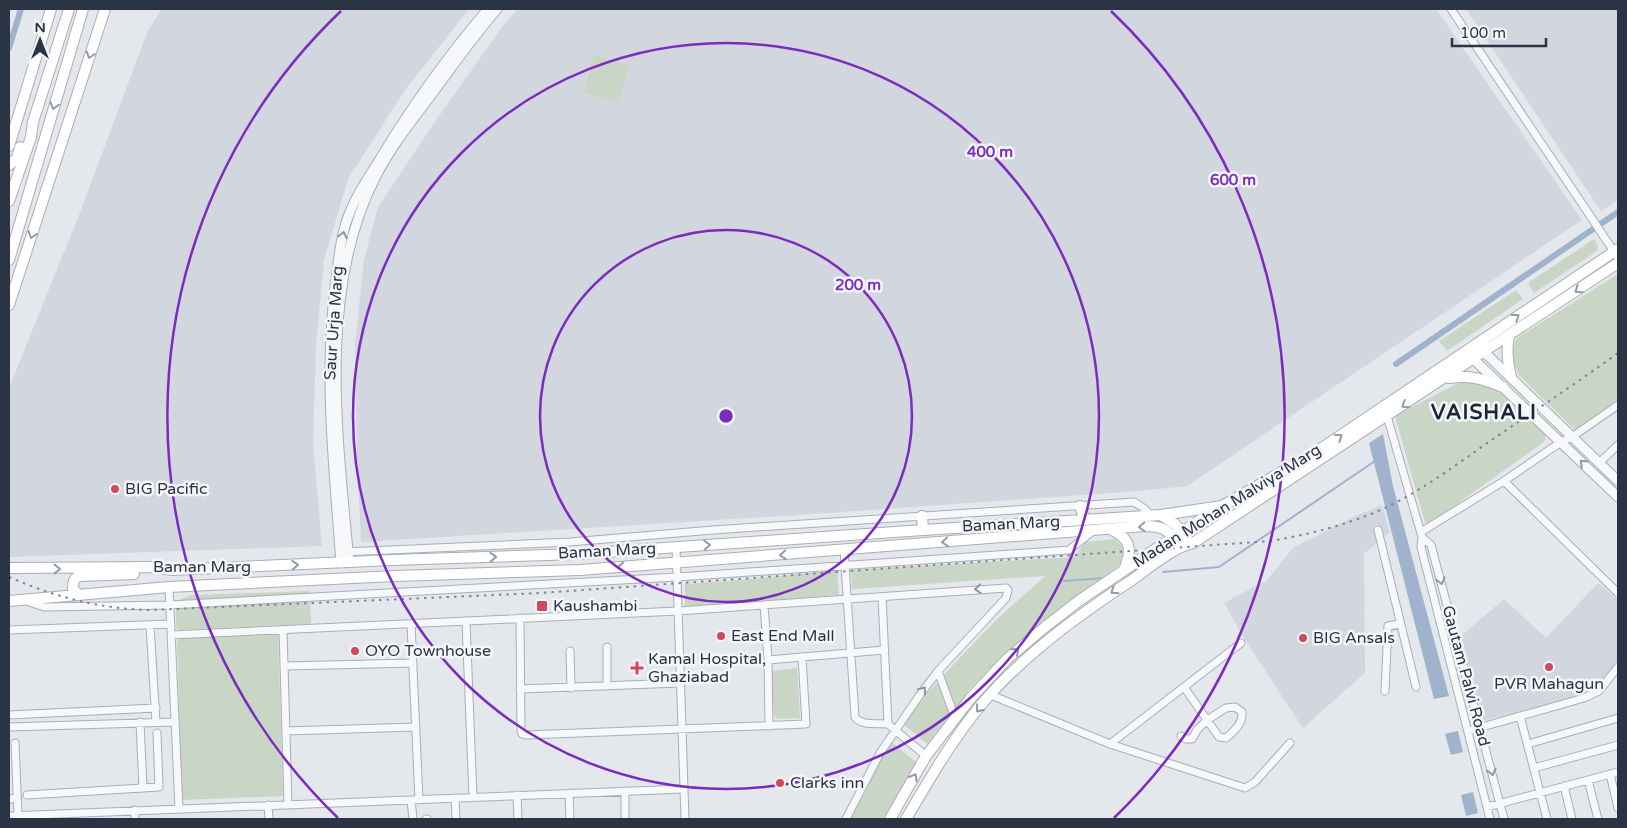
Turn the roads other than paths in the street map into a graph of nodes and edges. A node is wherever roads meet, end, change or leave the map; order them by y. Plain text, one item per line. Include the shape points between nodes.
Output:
1 (51, 9) edge
2 (69, 9) edge
3 (83, 9) edge
4 (105, 9) edge
5 (488, 9) edge
6 (497, 9) edge
7 (1451, 9) edge
8 (431, 88) junction
9 (33, 122) junction
10 (9, 146) edge
11 (9, 165) edge
12 (32, 184) junction
13 (47, 189) junction
14 (9, 202) edge
15 (1617, 253) edge
16 (9, 260) edge
17 (1618, 263) edge
18 (9, 305) edge
19 (1509, 336) junction
20 (1476, 344) junction
21 (1464, 351) junction
22 (1484, 352) junction
23 (1473, 360) junction
24 (1511, 377) junction
25 (1446, 378) junction
26 (1503, 387) junction
27 (1618, 405) edge
28 (1387, 416) junction
29 (1572, 438) junction
30 (1561, 442) junction
31 (1618, 445) edge
32 (1599, 463) junction
33 (1504, 481) junction
34 (1618, 481) edge
35 (1618, 497) edge
36 (1080, 506) junction
37 (1222, 506) junction
38 (922, 516) junction
39 (1156, 516) junction
40 (1086, 520) junction
41 (1109, 529) junction
42 (923, 530) junction
43 (1094, 530) junction
44 (1378, 530) dead end
45 (881, 533) junction
46 (869, 534) junction
47 (1422, 534) junction
48 (1178, 535) junction
49 (1189, 544) junction
50 (898, 546) junction
51 (676, 547) junction
52 (870, 548) junction
53 (844, 550) junction
54 (344, 557) junction
55 (475, 557) junction
56 (458, 558) junction
57 (676, 563) junction
58 (844, 566) junction
59 (9, 568) edge
60 (172, 570) junction
61 (1124, 570) junction
62 (458, 574) junction
63 (476, 574) junction
64 (677, 577) junction
65 (169, 587) junction
66 (1618, 593) edge
67 (79, 595) junction
68 (882, 597) junction
69 (846, 599) junction
70 (21, 600) junction
71 (9, 601) edge
72 (170, 605) junction
73 (764, 605) junction
74 (678, 611) junction
75 (520, 618) junction
76 (466, 621) junction
77 (171, 624) junction
78 (411, 624) junction
79 (1400, 624) junction
80 (150, 625) junction
81 (9, 630) edge
82 (283, 630) junction
83 (171, 635) junction
84 (1241, 643) dead end
85 (607, 647) dead end
86 (884, 650) junction
87 (570, 651) dead end
88 (850, 653) junction
89 (802, 657) junction
90 (768, 660) junction
91 (413, 663) junction
92 (284, 666) junction
93 (1618, 667) edge
94 (938, 671) junction
95 (680, 683) junction
96 (608, 686) junction
97 (1184, 687) junction
98 (1416, 687) dead end
99 (570, 688) junction
100 (520, 689) junction
101 (1385, 691) dead end
102 (991, 695) junction
103 (156, 708) junction
104 (9, 715) edge
105 (1520, 716) junction
106 (955, 718) junction
107 (1618, 718) edge
108 (1207, 720) junction
109 (140, 722) junction
110 (156, 722) junction
111 (175, 722) junction
112 (888, 724) junction
113 (770, 726) junction
114 (9, 727) edge
115 (416, 727) junction
116 (1480, 728) junction
117 (682, 729) junction
118 (895, 730) junction
119 (286, 731) junction
120 (1468, 731) junction
121 (157, 733) dead end
122 (1180, 736) dead end
123 (16, 743) dead end
124 (1290, 743) dead end
125 (1110, 744) junction
126 (1528, 744) junction
127 (1618, 745) edge
128 (926, 756) junction
129 (1534, 768) junction
130 (1618, 772) edge
131 (1610, 774) junction
132 (1588, 780) junction
133 (1564, 786) junction
134 (143, 788) junction
135 (684, 789) junction
136 (625, 791) junction
137 (569, 793) junction
138 (1540, 793) junction
139 (27, 795) dead end
140 (473, 796) junction
141 (517, 796) junction
142 (17, 798) junction
143 (455, 798) junction
144 (9, 799) edge
145 (415, 800) junction
146 (288, 804) junction
147 (1500, 804) junction
148 (268, 805) junction
149 (1487, 807) junction
150 (1618, 808) edge
151 (179, 809) junction
152 (896, 809) junction
153 (135, 810) junction
154 (18, 815) junction
155 (9, 816) edge
156 (37, 816) edge
157 (95, 816) edge
158 (907, 817) edge
159 (135, 819) edge
160 (269, 819) edge
161 (414, 819) edge
162 (456, 819) edge
163 (518, 819) edge
164 (570, 819) edge
165 (625, 819) edge
166 (685, 819) edge
167 (846, 819) edge
168 (890, 819) edge
169 (1490, 819) edge
170 (1504, 819) edge
171 (1547, 819) edge
172 (1572, 819) edge
173 (1598, 819) edge

1 - 10 main road
2 - 9 main road
3 -> 12 main road
4 -> 13 main road
5 - 8 street, Saur Urja Marg
6 - 8 street, Saur Urja Marg
7 - 15 street, bridge
8 - 54 street, Saur Urja Marg via 403,121 357,195 345,228 338,263 333,300 330,396 332,452
9 - 11 main road via 24,135 17,158
9 - 14 main road
12 - 13 main road
12 - 16 main road
13 -> 18 main road
20 -> 15 main road, Madan Mohan Malviya Marg
17 -> 19 main road, Madan Mohan Malviya Marg
19 - 22 main road, Madan Mohan Malviya Marg
19 - 24 main road via 1507,360
20 - 21 main road, Madan Mohan Malviya Marg
20 - 22 street
21 - 23 street
37 -> 21 main road, Madan Mohan Malviya Marg via 1313,454
22 - 23 main road, Madan Mohan Malviya Marg
22 - 24 street
23 - 25 main road, Madan Mohan Malviya Marg
23 - 26 street
24 - 29 street
25 - 26 main road via 1480,378
25 -> 28 main road, Madan Mohan Malviya Marg
26 - 30 street
27 - 29 street
28 - 47 street, Gautam Palvi Road
28 - 49 main road, Madan Mohan Malviya Marg
29 - 30 street
29 - 32 street
30 - 33 street
35 -> 30 street
31 - 32 street
32 - 34 street
33 - 47 street
33 - 66 street
36 - 38 street
36 - 39 street via 1134,502
36 - 40 main road
37 - 39 main road
37 - 48 main road, Madan Mohan Malviya Marg
38 - 42 main road
38 - 54 street
39 - 40 main road, Baman Marg
39 - 48 main road, Baman Marg via 1175,524
40 - 42 main road, Baman Marg
41 - 43 main road, Baman Marg
48 -> 41 main road, Baman Marg via 1157,526
41 - 61 main road via 1120,534 1128,544 1129,557
42 - 45 main road, Baman Marg
43 -> 50 main road, Baman Marg
43 - 58 street via 1069,550
44 - 79 street
45 - 46 main road, Baman Marg
45 - 50 main road
51 -> 46 main road, Baman Marg
46 - 52 main road
47 -> 116 street, Gautam Palvi Road via 1431,545
47 - 120 street, Gautam Palvi Road via 1421,547
48 - 49 main road, Baman Marg
48 - 61 main road, Madan Mohan Malviya Marg
49 -> 102 main road, Madan Mohan Malviya Marg via 1061,630 1015,669
50 - 52 main road, Baman Marg
55 -> 51 main road, Baman Marg
51 - 57 street
52 - 53 main road, Baman Marg
53 -> 57 main road, Baman Marg
53 - 58 street
54 - 56 main road, Baman Marg
60 -> 54 main road, Baman Marg
55 - 56 main road, Baman Marg
55 - 63 main road
56 - 62 main road
57 -> 63 main road, Baman Marg
57 - 64 street
58 - 64 street
58 - 69 street
59 -> 60 main road, Baman Marg via 150,567
60 - 67 main road via 79,576 73,583 73,589
106 -> 61 main road, Madan Mohan Malviya Marg via 1007,659 1080,600
62 - 63 main road, Baman Marg
62 - 65 main road, Baman Marg
64 - 72 street
64 - 74 street
65 - 67 main road, Baman Marg
65 - 72 street
67 - 70 main road, Baman Marg
68 - 69 street
68 - 86 street
94 -> 68 street via 1006,598 1008,590
69 - 73 street
69 - 88 street
70 - 71 main road, Baman Marg
70 - 72 street via 44,606
72 - 77 street
73 - 74 street
73 - 90 street
74 - 75 street
74 - 95 street
75 - 76 street
75 - 100 street
76 - 78 street
76 - 140 street
77 - 80 street
77 - 83 street
78 - 82 street
78 - 91 street
79 - 98 street
79 - 101 street via 1388,626
80 - 81 street
80 - 103 street
82 - 83 street
82 - 92 street
83 - 111 street
84 - 97 street
85 - 96 street
86 - 88 street
86 - 112 street
87 - 99 street
88 - 89 street
88 - 112 street via 855,717 863,723
89 - 90 street
89 - 113 street via 806,724
90 - 113 street
91 - 92 street
91 - 115 street
92 - 119 street
93 - 105 street via 1598,691
94 - 106 street
118 -> 94 street
95 - 96 street
95 - 117 street
96 - 99 street
97 - 108 street
97 - 125 street
99 - 100 street
100 - 117 street via 521,731 525,735
102 - 125 street
102 -> 158 main road, Madan Mohan Malviya Marg via 957,738
103 - 104 street
103 - 110 street
105 - 116 street
105 - 126 street
106 - 128 main road, Madan Mohan Malviya Marg
107 - 126 street
108 - 108 street via 1226,708 1235,707 1243,717 1238,728 1226,738 1219,737
108 - 122 street via 1192,739
109 - 110 street
109 - 114 street
109 - 134 street
110 - 111 street
111 - 151 street
112 - 118 street
113 - 117 street
115 - 119 street
115 - 145 street
116 - 120 street
116 -> 147 street, Gautam Palvi Road
117 - 135 street
118 - 128 street
118 - 167 street
119 - 146 street
120 - 149 street, Gautam Palvi Road
121 - 134 street via 159,787
123 - 142 street
124 - 125 street via 1255,782 1245,788
126 - 129 street
127 - 129 street
152 -> 128 main road, Madan Mohan Malviya Marg
129 - 138 street
130 - 131 street
131 - 132 street
131 - 150 street
132 - 133 street
132 - 173 street
133 - 138 street
133 - 172 street
134 - 139 street
135 - 136 street
135 - 166 street
136 - 137 street
136 - 165 street
137 - 141 street
137 - 164 street
138 - 147 street
138 - 171 street
140 - 141 street
140 - 143 street
141 - 163 street
142 - 144 street
142 - 154 street
143 - 145 street
143 - 162 street
145 - 146 street
145 - 161 street
146 - 148 street
147 - 149 street
147 - 170 street, Gautam Palvi Road
148 - 151 street
148 - 160 street
149 - 169 street, Gautam Palvi Road
151 - 153 street
152 - 158 main road
152 - 168 main road, Madan Mohan Malviya Marg
153 - 157 street
153 - 159 street
154 - 155 street
154 - 156 street
156 - 157 street

